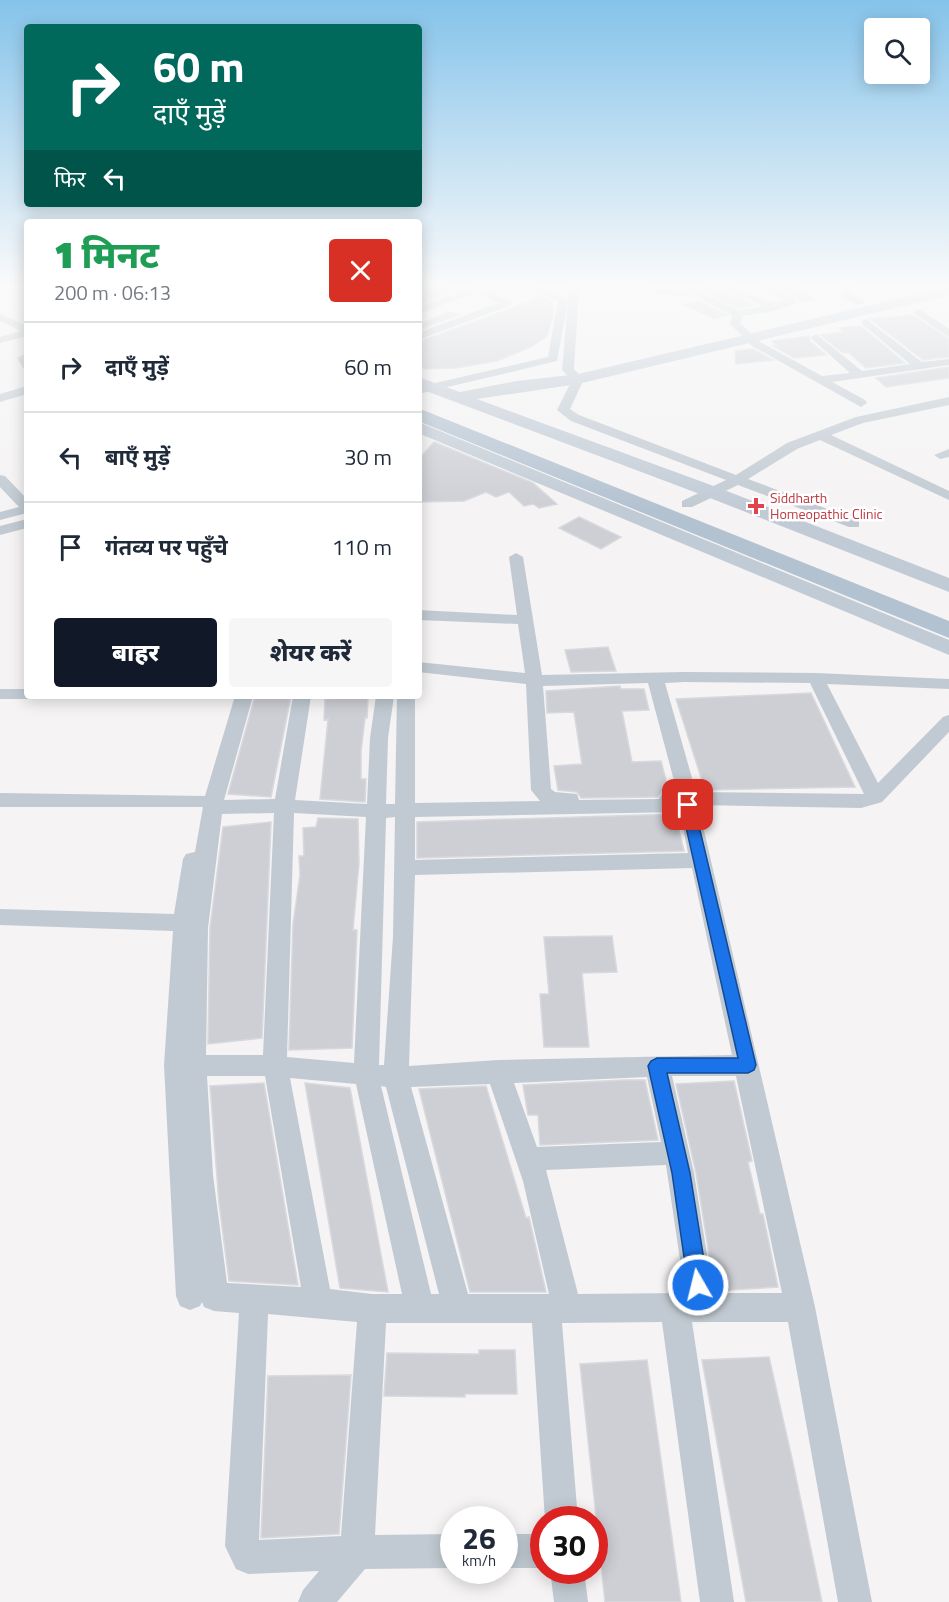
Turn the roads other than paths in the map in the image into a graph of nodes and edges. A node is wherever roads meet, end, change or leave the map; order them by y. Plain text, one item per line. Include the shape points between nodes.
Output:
1 (551, 360) edge
2 (573, 360) edge
3 (626, 360) edge
4 (784, 360) edge
5 (843, 360) edge
6 (911, 360) edge
7 (949, 362) edge
8 (919, 366) junction
9 (573, 374) junction
10 (861, 375) junction
11 (822, 380) junction
12 (24, 391) edge
13 (462, 397) junction
14 (0, 398) edge
15 (949, 401) edge
16 (861, 403) dead end
17 (423, 406) edge
18 (820, 435) junction
19 (0, 479) edge
20 (737, 480) junction
21 (712, 492) junction
22 (949, 496) edge
23 (687, 504) junction
24 (24, 505) edge
25 (24, 509) edge
26 (0, 516) edge
27 (657, 519) junction
28 (24, 524) edge
29 (854, 524) dead end
30 (0, 531) edge
31 (516, 557) dead end
32 (949, 586) edge
33 (949, 609) edge
34 (422, 615) edge
35 (525, 620) junction
36 (949, 630) edge
37 (949, 648) edge
38 (422, 667) edge
39 (655, 678) junction
40 (816, 678) junction
41 (534, 679) junction
42 (949, 684) edge
43 (0, 694) edge
44 (24, 694) edge
45 (232, 699) edge
46 (243, 699) edge
47 (302, 699) edge
48 (385, 699) edge
49 (406, 699) edge
50 (949, 721) edge
51 (404, 737) junction
52 (379, 738) junction
53 (874, 797) junction
54 (688, 798) junction
55 (0, 800) edge
56 (207, 804) junction
57 (284, 806) junction
58 (403, 810) junction
59 (376, 811) junction
60 (701, 860) junction
61 (404, 868) junction
62 (0, 917) edge
63 (184, 923) junction
64 (371, 937) junction
65 (404, 938) junction
66 (193, 1065) junction
67 (748, 1065) junction
68 (275, 1066) junction
69 (657, 1066) junction
70 (498, 1071) junction
71 (366, 1075) junction
72 (396, 1077) junction
73 (676, 1154) junction
74 (528, 1159) junction
75 (190, 1296) dead end
76 (254, 1300) junction
77 (318, 1302) junction
78 (457, 1307) junction
79 (688, 1307) junction
80 (800, 1307) junction
81 (420, 1308) junction
82 (556, 1308) junction
83 (372, 1309) junction
84 (562, 1506) edge
85 (357, 1551) junction
86 (440, 1551) edge
87 (569, 1584) edge
88 (315, 1602) edge
89 (571, 1602) edge
90 (717, 1602) edge
91 (855, 1602) edge

1 - 17 street
2 - 9 street
3 - 9 street
4 - 11 street
5 - 10 street
6 - 8 street
7 - 8 street
8 - 10 street
9 - 13 street
9 - 20 street via 562,410
10 - 11 street
11 - 16 street
12 - 14 street
13 - 17 street
13 - 21 street
15 - 18 street via 860,420
17 - 23 main road
17 - 27 main road
18 - 20 street via 792,446
18 - 22 street
19 - 24 street
20 - 21 street
20 - 29 street
21 - 23 street
21 - 32 street
23 - 33 main road
25 - 26 street
27 - 36 main road
27 - 37 street
28 - 30 street
31 - 35 street
34 - 35 street
35 - 41 street
38 - 41 street
39 - 40 street
39 - 41 street
39 - 54 street
40 - 42 street
40 - 53 street
41 - 54 street via 544,795 552,799
43 - 44 street
45 - 56 street
46 - 56 street
47 - 57 street
48 - 52 street
49 - 51 street
50 - 53 street
51 - 52 street
51 - 58 street
52 - 59 street
53 - 54 street via 861,801
55 - 56 street
56 - 57 street
56 - 63 street
56 - 66 street
57 - 59 street
57 - 68 street
58 - 59 street
58 - 60 street via 688,805
58 - 61 street
59 - 64 street
60 - 61 street
60 - 67 street
61 - 65 street
62 - 63 street
63 - 75 street via 176,1065
64 - 65 street
64 - 71 street
65 - 72 street
66 - 68 street
66 - 76 street via 214,1297
67 - 69 street
67 - 80 street
68 - 71 street
68 - 77 street
69 - 70 street
69 - 73 street
70 - 72 street
70 - 74 street
71 - 72 street
71 - 81 street
72 - 78 street
73 - 74 street
73 - 79 street
74 - 82 street
76 - 77 street
76 - 85 street via 244,1553 248,1557
77 - 83 street
78 - 81 street
78 - 82 street
79 - 80 street
79 - 82 street
79 - 90 street
80 - 91 street
81 - 83 street
82 - 84 street
83 - 85 street
85 - 86 street
85 - 88 street
87 - 89 street

